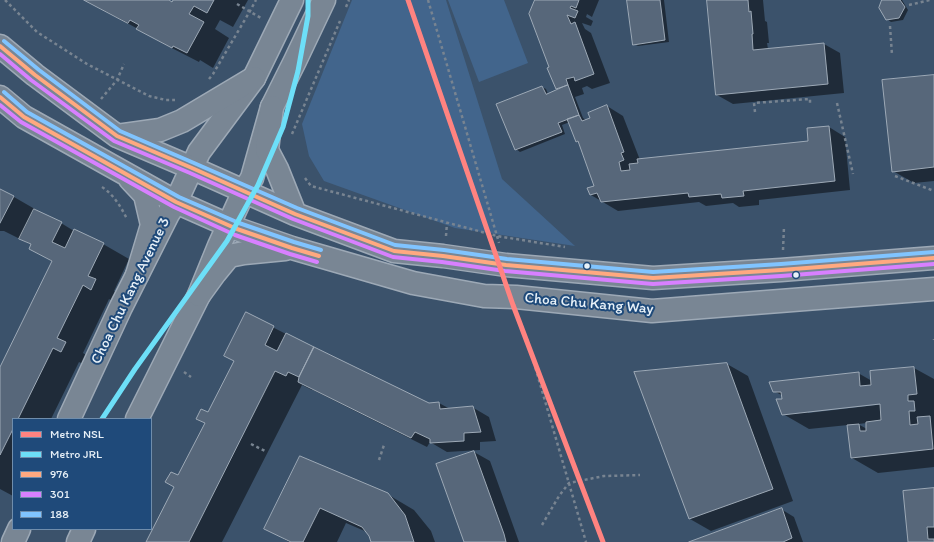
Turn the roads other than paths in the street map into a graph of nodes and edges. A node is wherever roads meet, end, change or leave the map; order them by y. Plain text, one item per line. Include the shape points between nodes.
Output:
1 (292, 0) edge
2 (324, 0) edge
3 (0, 46) edge
4 (254, 78) junction
5 (0, 97) edge
6 (272, 107) junction
7 (117, 136) junction
8 (192, 168) junction
9 (124, 172) junction
10 (244, 191) junction
11 (176, 202) junction
12 (295, 214) junction
13 (229, 225) junction
14 (292, 248) junction
15 (934, 258) edge
16 (138, 275) junction
17 (934, 289) edge
18 (199, 296) junction
19 (69, 418) edge
20 (138, 418) edge
21 (19, 530) edge
22 (84, 530) edge
23 (13, 542) edge
24 (78, 542) edge

1 - 4 main road, Choa Chu Kang Avenue 3
2 - 6 main road
3 - 7 main road
4 - 7 main road via 182,121 160,130
4 - 8 main road, Choa Chu Kang Avenue 3 via 199,152
5 - 9 main road, Choa Chu Kang Way via 24,117
6 - 10 main road via 252,178
6 - 12 main road via 267,150
7 - 8 main road
8 - 10 main road
8 - 11 main road, Choa Chu Kang Avenue 3
9 - 11 main road, Choa Chu Kang Way
9 - 16 main road via 145,195 152,225
10 - 12 main road
10 - 13 main road
11 - 13 main road, Choa Chu Kang Way
11 - 16 main road, Choa Chu Kang Avenue 3
12 - 15 main road via 394,251 653,278
13 - 14 main road, Choa Chu Kang Way
13 - 18 main road
14 - 17 main road, Choa Chu Kang Way via 414,283 484,296 516,297 652,312
14 - 18 main road via 229,256
16 - 19 main road, Choa Chu Kang Avenue 3
18 - 20 main road
21 - 23 main road
22 - 24 main road

